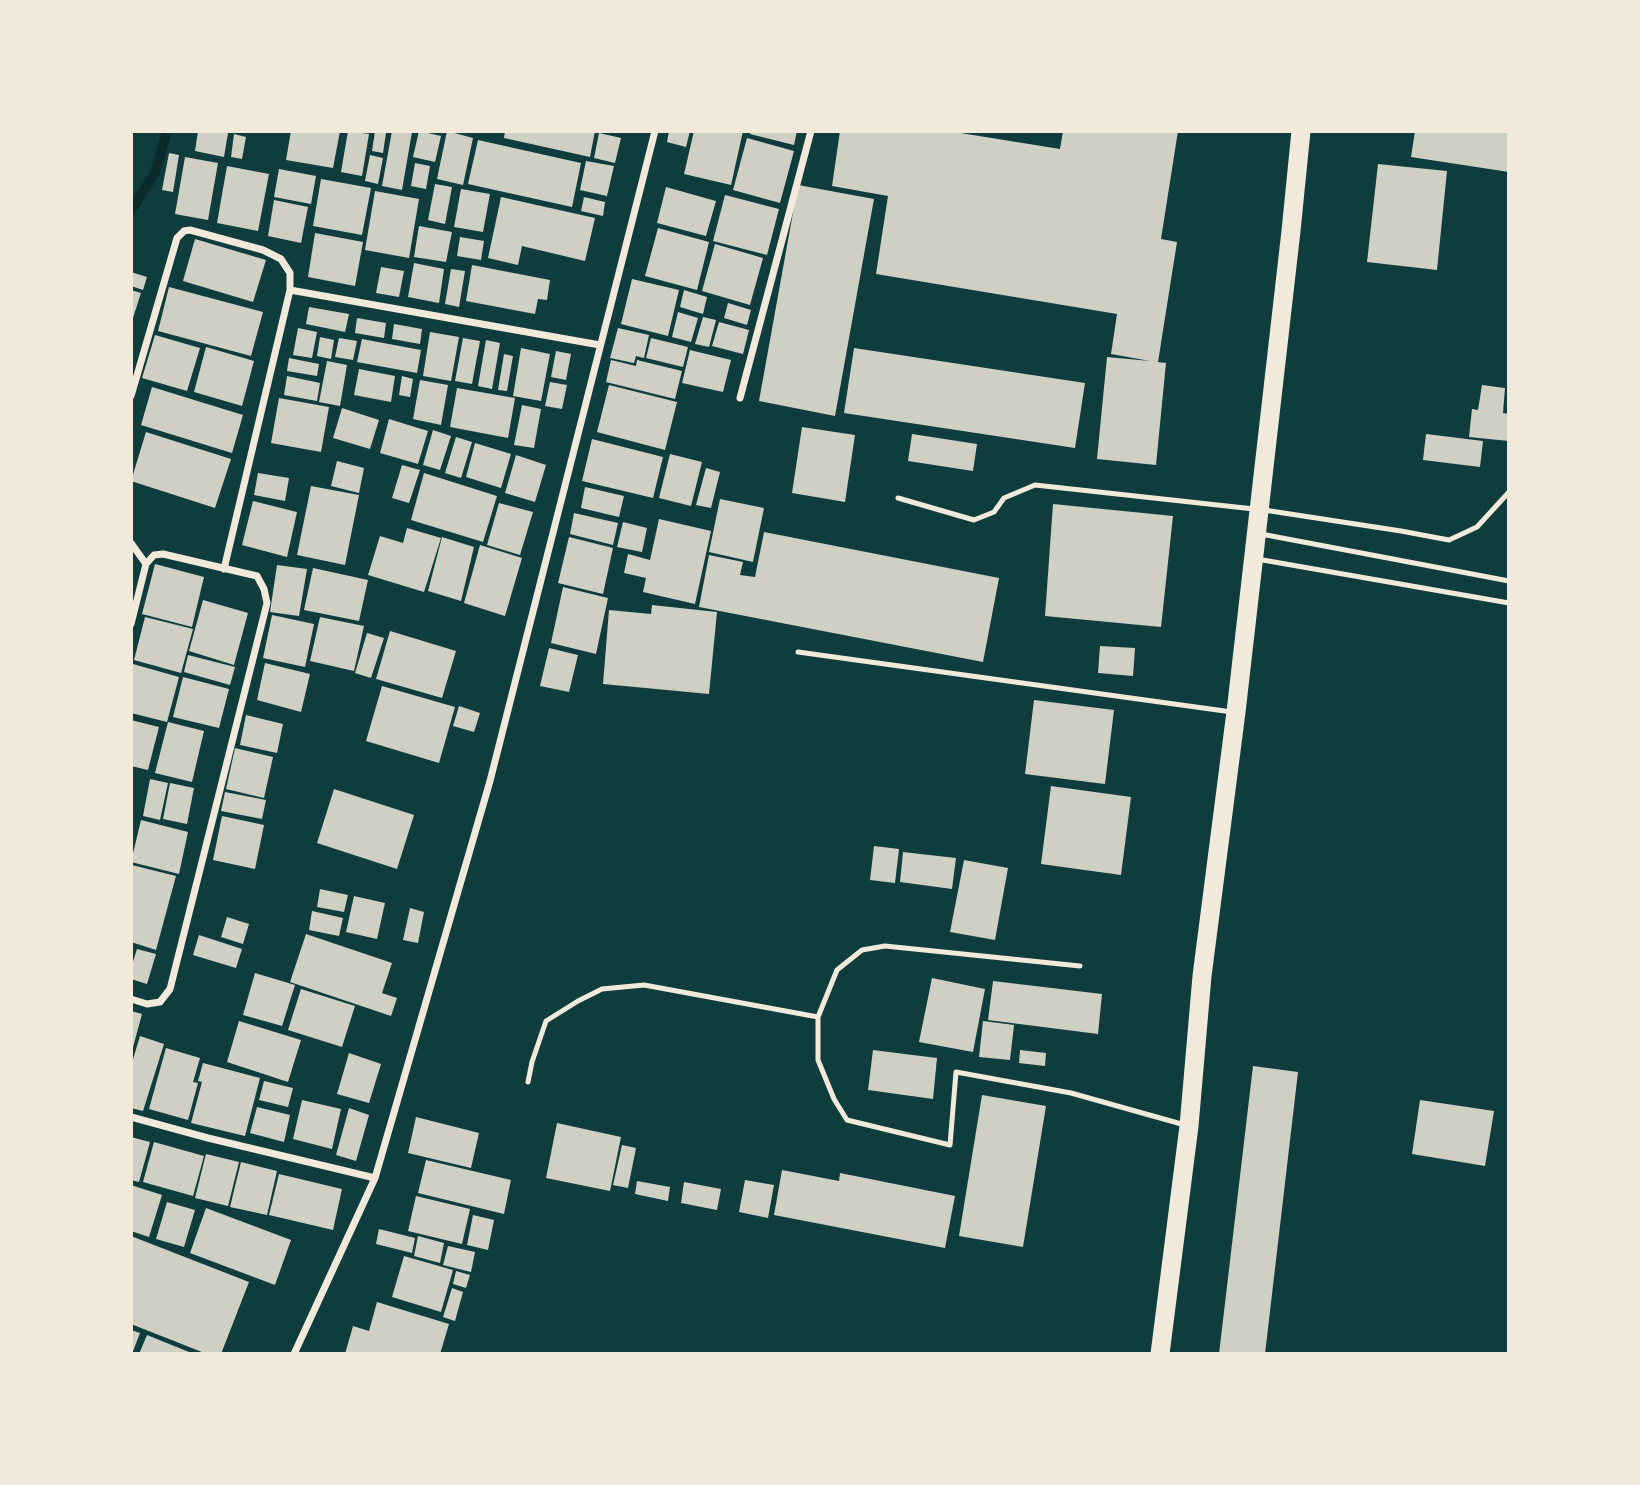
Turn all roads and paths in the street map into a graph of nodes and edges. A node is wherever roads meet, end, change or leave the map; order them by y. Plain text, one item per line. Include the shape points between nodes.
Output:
1 (655, 131) edge
2 (811, 131) edge
3 (1301, 131) edge
4 (290, 290) junction
5 (600, 345) junction
6 (131, 396) edge
7 (740, 398) dead end
8 (1509, 492) edge
9 (898, 498) dead end
10 (1259, 509) junction
11 (1256, 533) junction
12 (131, 543) edge
13 (1254, 559) junction
14 (146, 564) junction
15 (224, 569) junction
16 (1509, 581) edge
17 (1509, 603) edge
18 (131, 624) edge
19 (798, 652) dead end
20 (1236, 712) junction
21 (1080, 966) dead end
22 (131, 999) edge
23 (818, 1017) junction
24 (528, 1082) dead end
25 (131, 1116) edge
26 (1189, 1126) junction
27 (375, 1178) junction
28 (295, 1354) edge
29 (1160, 1354) edge

1 - 5 street
2 - 7 street
3 - 10 highway
4 - 5 street
4 - 6 street via 290,273 281,259 263,250 184,231 177,238
4 - 15 street
5 - 27 street via 490,781
8 - 10 lane via 1477,527 1449,540
9 - 10 lane via 974,520 993,512 1004,498 1035,485
10 - 11 highway
11 - 13 highway
11 - 16 lane
12 - 14 street
13 - 17 lane
13 - 20 highway
14 - 15 street via 154,555 163,554
14 - 18 street
15 - 22 street via 257,576 267,603 170,989 160,1002
19 - 20 lane
20 - 26 highway via 1202,976
21 - 23 lane via 885,946 862,950 837,970
23 - 24 lane via 644,985 602,989 546,1021
23 - 26 lane via 818,1060 847,1120 950,1145 956,1072 1070,1093
25 - 27 street
26 - 29 highway
27 - 28 street

